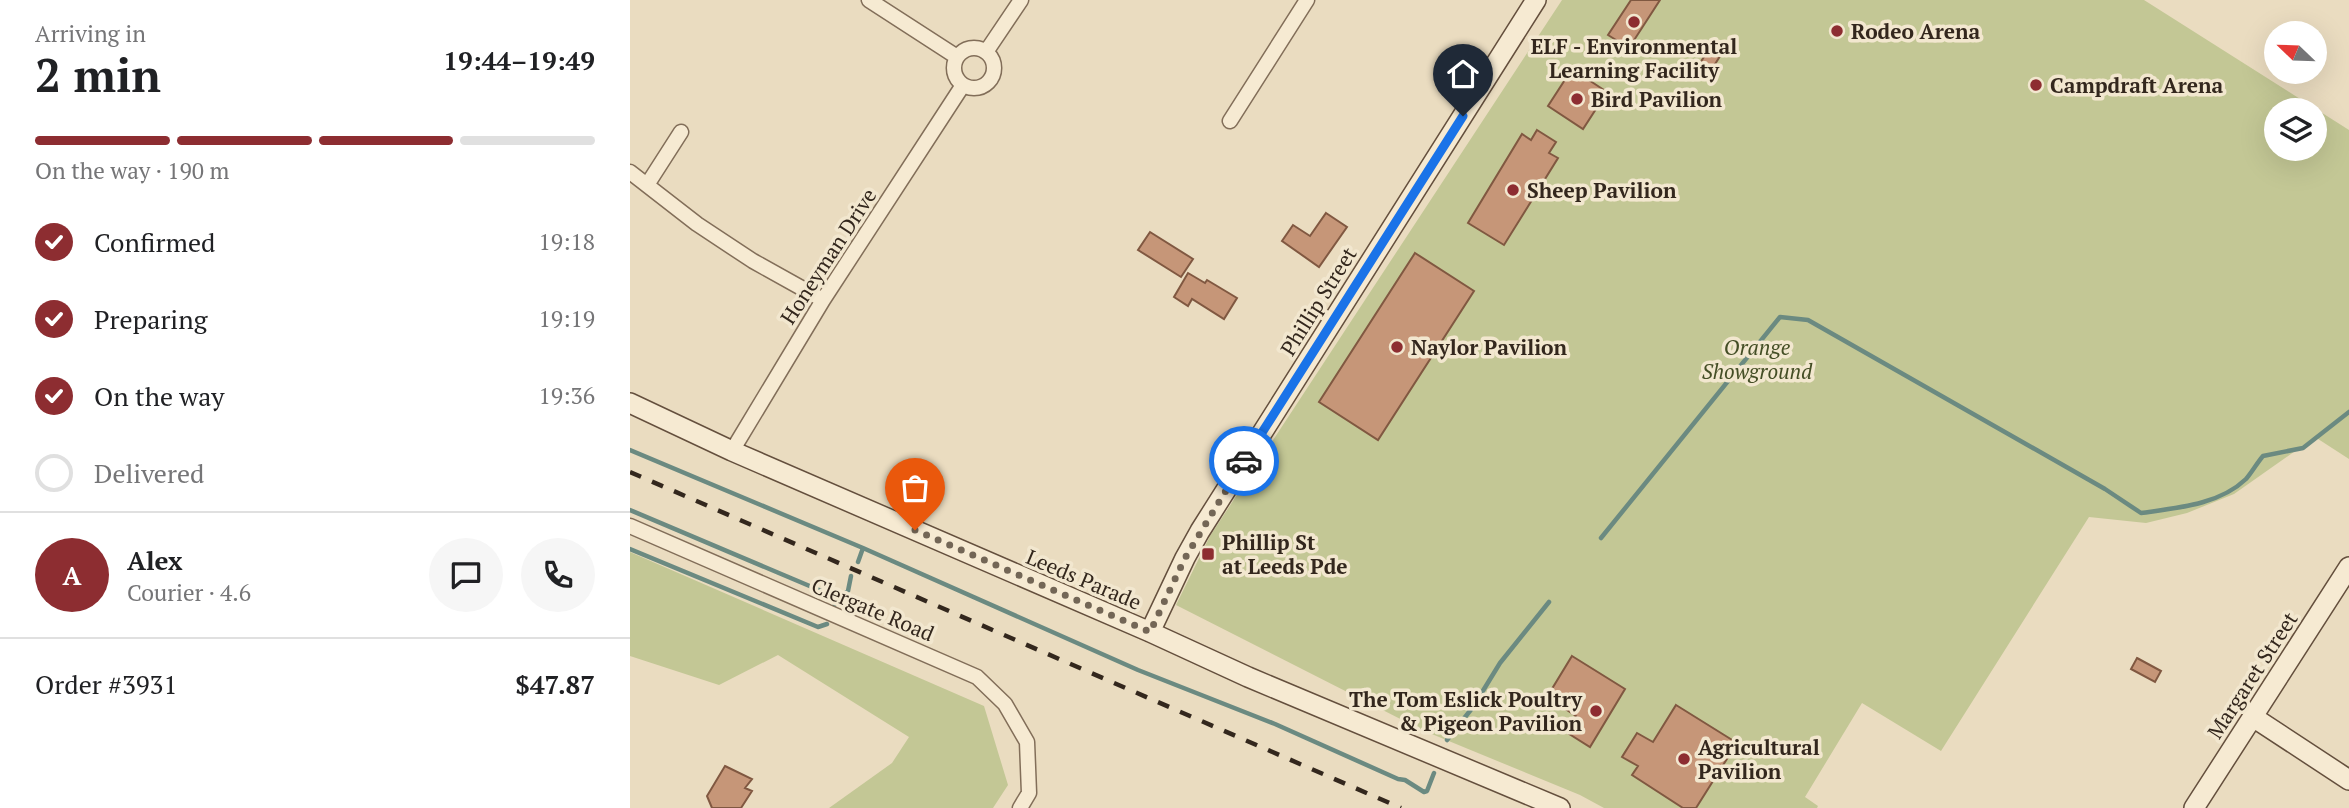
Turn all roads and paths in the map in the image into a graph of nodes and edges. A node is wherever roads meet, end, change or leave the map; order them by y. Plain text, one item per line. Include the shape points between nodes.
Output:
1 (869, 0) edge
2 (1021, 0) edge
3 (1306, 0) edge
4 (1536, 0) edge
5 (986, 52) junction
6 (957, 57) junction
7 (963, 85) junction
8 (1230, 121) dead end
9 (681, 132) dead end
10 (630, 172) edge
11 (646, 185) junction
12 (823, 300) junction
13 (630, 403) edge
14 (732, 452) junction
15 (630, 526) edge
16 (2349, 567) edge
17 (1150, 632) junction
18 (2253, 717) junction
19 (2349, 780) edge
20 (1020, 808) edge
21 (1560, 808) edge
22 (2194, 808) edge

1 - 6 street
2 - 5 street
3 - 8 street
4 - 17 street, Phillip Street via 1200,531
5 - 6 street via 971,48
5 - 7 street via 994,64 989,82 977,88
6 - 7 street via 955,75
7 - 12 street, Honeyman Drive
9 - 11 street
10 - 11 street
11 - 12 street via 697,225
12 - 14 street, Honeyman Drive
13 - 14 street, Leeds Parade
14 - 17 street, Leeds Parade
15 - 20 street, Clergate Road via 977,677 1005,704 1027,742 1029,793
16 - 18 street, Margaret Street
17 - 21 street, Leeds Parade
18 - 19 street
18 - 22 street, Margaret Street

